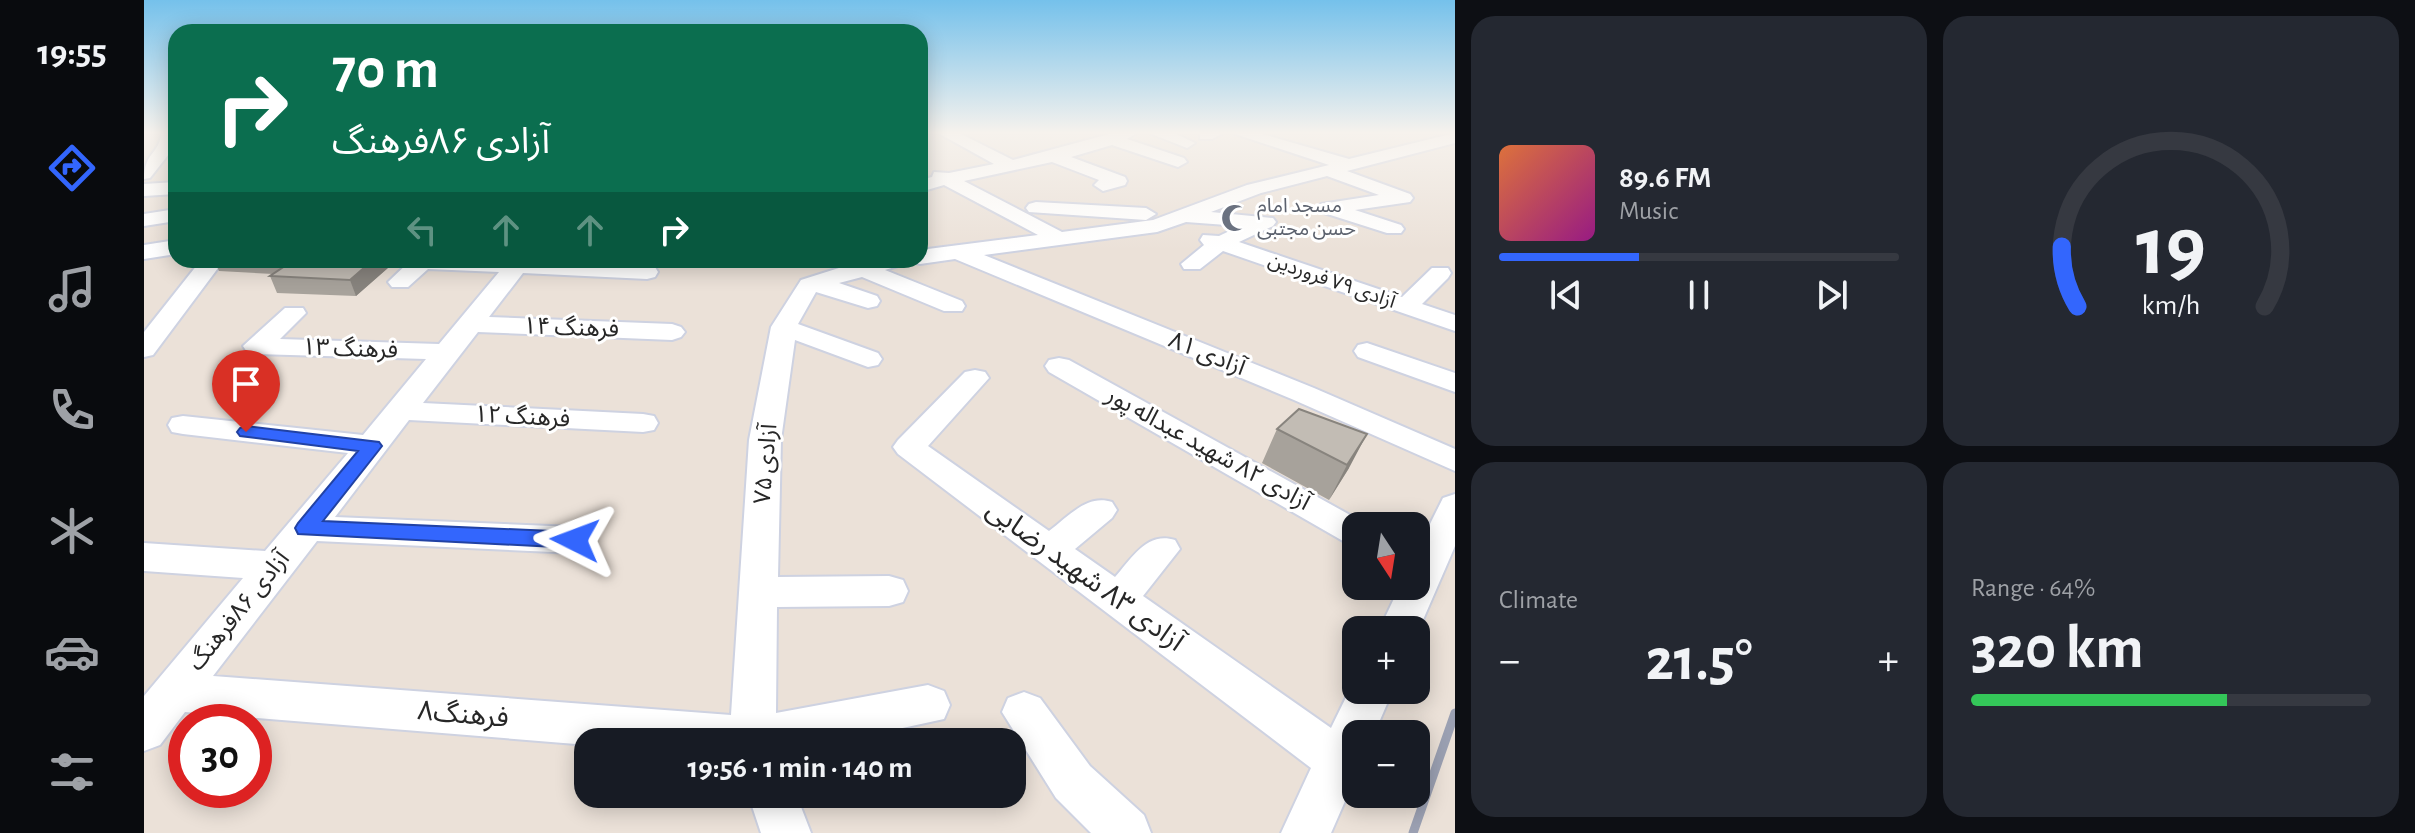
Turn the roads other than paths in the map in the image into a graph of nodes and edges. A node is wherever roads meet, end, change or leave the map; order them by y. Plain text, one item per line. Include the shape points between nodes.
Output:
1 (931, 172) edge
2 (976, 172) edge
3 (1094, 172) edge
4 (1315, 172) edge
5 (1333, 172) edge
6 (947, 179) junction
7 (928, 184) edge
8 (1103, 185) dead end
9 (168, 188) edge
10 (144, 190) edge
11 (1002, 208) junction
12 (168, 216) edge
13 (144, 220) edge
14 (1163, 224) junction
15 (1394, 229) dead end
16 (1062, 239) junction
17 (1221, 243) junction
18 (168, 248) edge
19 (144, 252) edge
20 (957, 252) junction
21 (928, 256) edge
22 (1192, 264) dead end
23 (207, 268) edge
24 (415, 268) edge
25 (515, 268) joint
26 (860, 268) edge
27 (888, 268) edge
28 (647, 272) dead end
29 (1440, 273) dead end
30 (400, 282) dead end
31 (814, 283) junction
32 (868, 301) dead end
33 (953, 306) dead end
34 (1406, 306) junction
35 (177, 307) junction
36 (144, 310) edge
37 (294, 313) dead end
38 (1455, 323) edge
39 (470, 324) junction
40 (784, 327) junction
41 (672, 332) dead end
42 (144, 349) edge
43 (1367, 351) dead end
44 (447, 352) junction
45 (868, 359) dead end
46 (1059, 366) dead end
47 (975, 378) dead end
48 (1455, 383) edge
49 (400, 411) junction
50 (643, 423) dead end
51 (183, 425) dead end
52 (372, 446) junction
53 (1455, 461) edge
54 (1455, 506) edge
55 (1100, 510) dead end
56 (1342, 524) edge
57 (306, 528) junction
58 (575, 540) dead end
59 (1162, 549) dead end
60 (1049, 550) junction
61 (1430, 552) edge
62 (144, 557) edge
63 (276, 566) junction
64 (889, 591) dead end
65 (758, 592) junction
66 (1117, 600) junction
67 (174, 692) junction
68 (1365, 704) edge
69 (928, 705) dead end
70 (1024, 712) dead end
71 (607, 728) edge
72 (752, 728) edge
73 (812, 728) edge
74 (144, 730) edge
75 (1339, 761) junction
76 (777, 808) edge
77 (786, 833) edge
78 (1126, 833) edge
79 (1306, 833) edge

1 - 6 street
2 - 6 street
3 - 8 street via 1118,181
4 - 14 street
5 - 15 street via 1403,198 1328,208
6 - 7 street
6 - 11 street
9 - 10 street
11 - 16 street
11 - 17 street via 1044,205 1266,222
12 - 13 street
14 - 16 street
14 - 17 street, آزادی ۷۹ فروردین
16 - 20 street
17 - 22 street
17 - 34 street, آزادی ۷۹ فروردین
18 - 19 street
20 - 21 street
20 - 53 street, آزادی ۸۱
23 - 35 street
24 - 30 street
25 - 28 street
25 - 39 street, آزادی ۸۶فرهنگ
26 - 31 street
27 - 33 street
29 - 34 street
31 - 32 street
31 - 40 street, آزادی ۷۵
34 - 38 street, آزادی ۷۹ فروردین
35 - 36 street
35 - 42 street
37 - 44 street, فرهنگ ۱۳ via 256,346
39 - 41 street, فرهنگ ۱۴
39 - 44 street, آزادی ۸۶فرهنگ
40 - 45 street
40 - 65 street, آزادی ۷۵ via 765,440
43 - 48 street
44 - 49 street, آزادی ۸۶فرهنگ
46 - 56 street, آزادی ۸۲ شهید عبداله پور
47 - 60 street, آزادی ۸۳ شهید رضایی via 909,447
49 - 50 street, فرهنگ ۱۲
49 - 52 street, آزادی ۸۶فرهنگ
51 - 52 street
52 - 57 street, آزادی ۸۶فرهنگ
54 - 61 street
55 - 60 street
57 - 58 street
57 - 63 street, آزادی ۸۶فرهنگ
59 - 66 street
60 - 66 street, آزادی ۸۳ شهید رضایی
62 - 63 street
63 - 67 street, آزادی ۸۶فرهنگ
64 - 65 street
65 - 72 street, آزادی ۷۵
66 - 75 street, آزادی ۸۳ شهید رضایی
67 - 71 street, فرهنگ۸
67 - 74 street, آزادی ۸۶فرهنگ
68 - 75 street
69 - 73 street, فرهنگ۸
70 - 78 street via 1073,782
75 - 79 street
76 - 77 street

